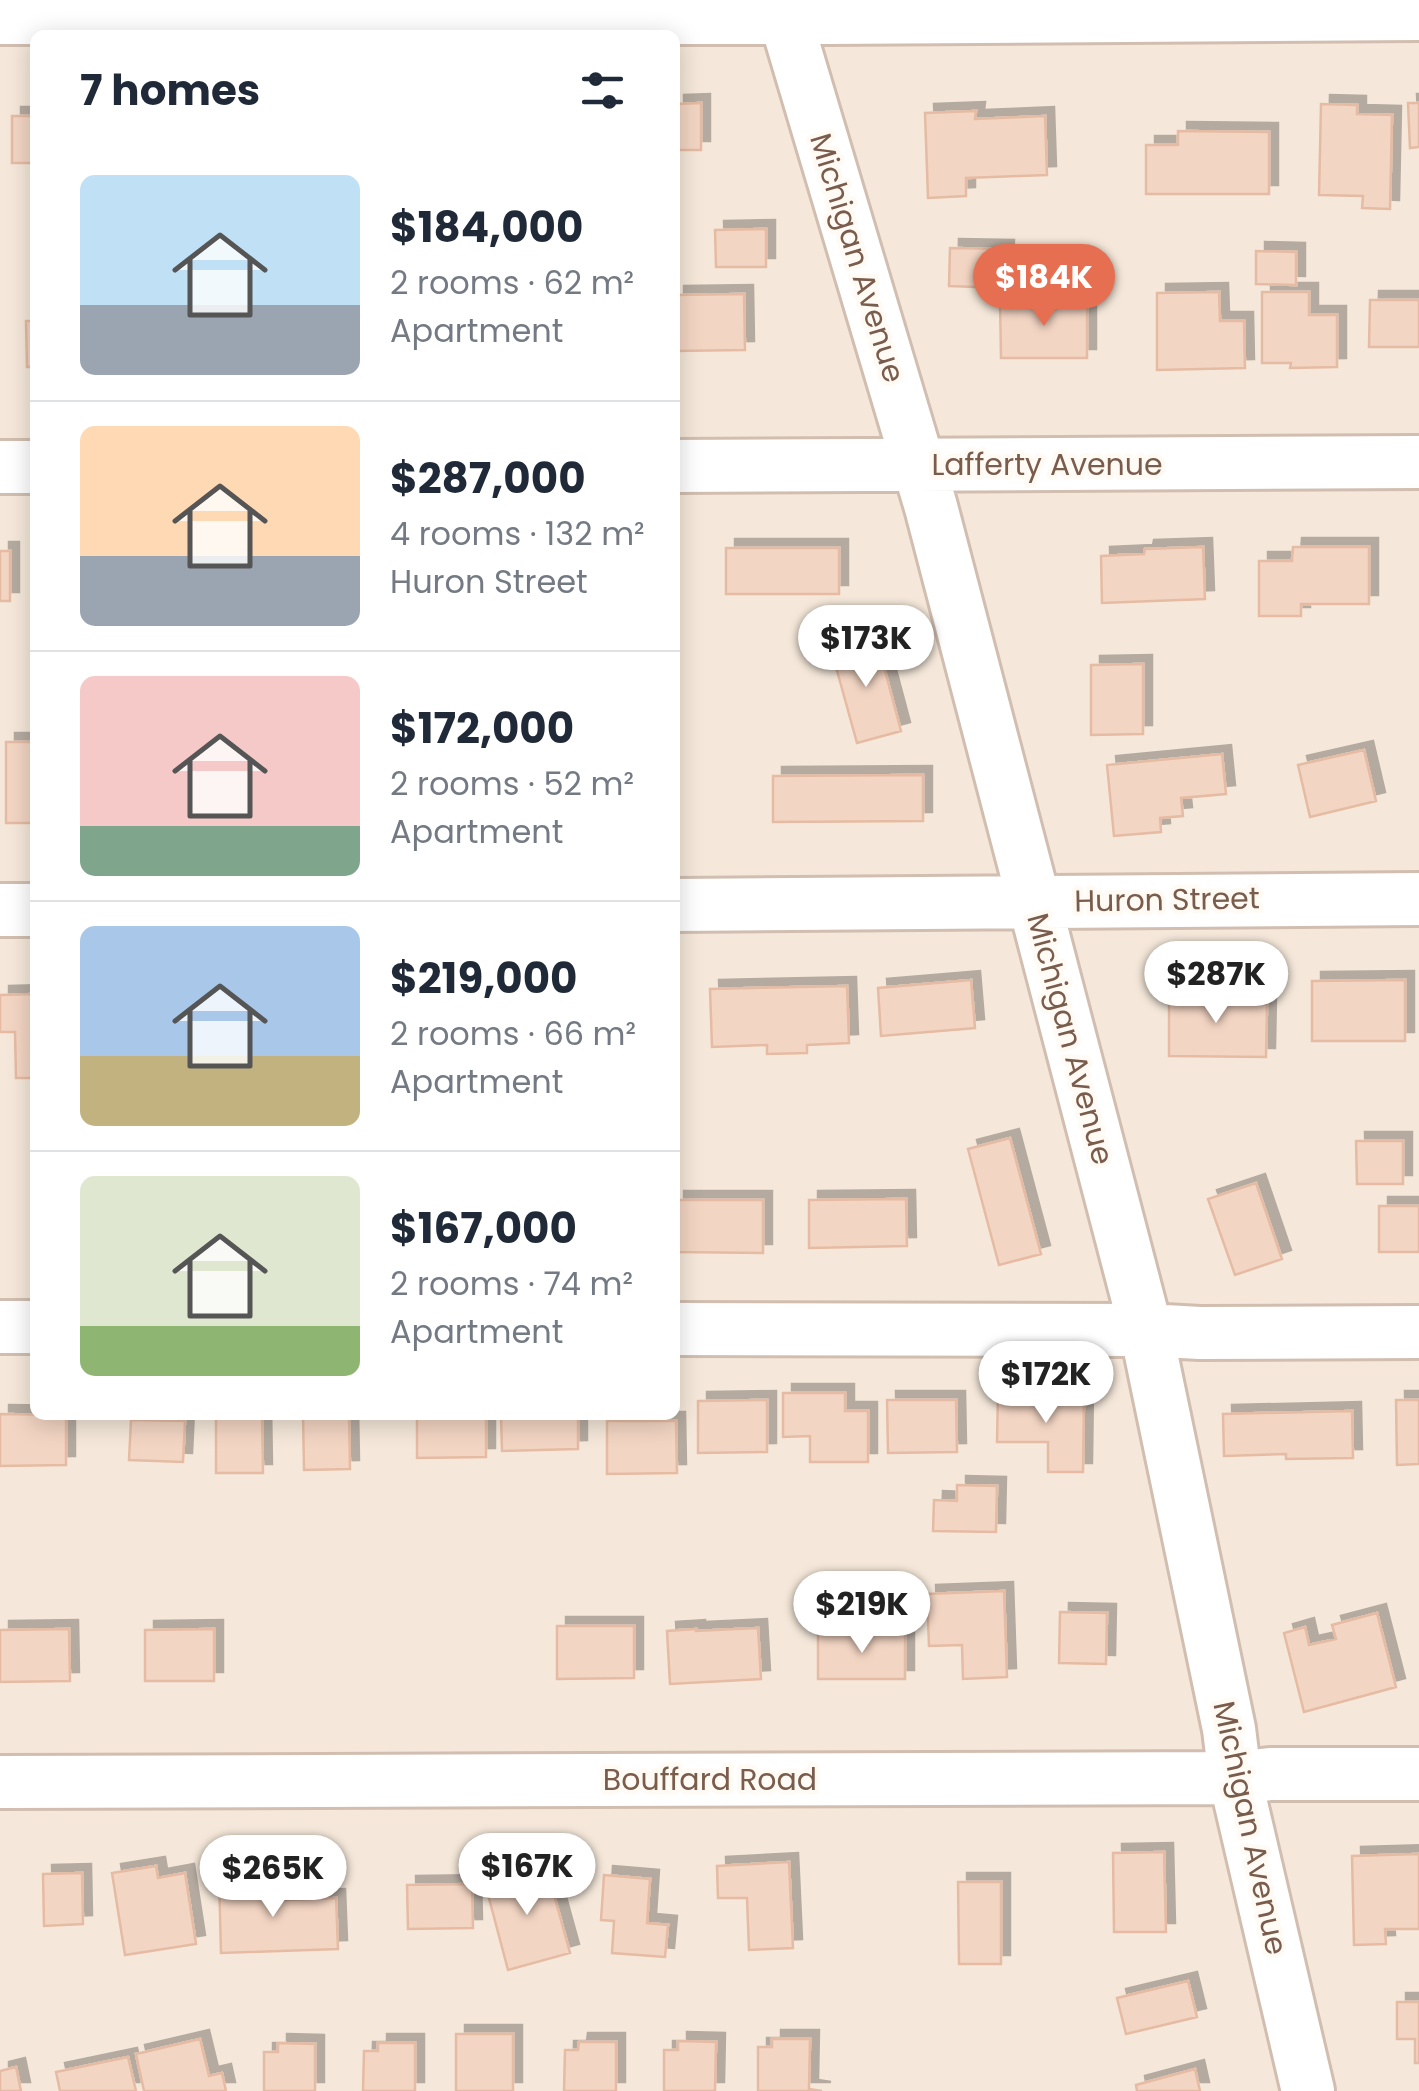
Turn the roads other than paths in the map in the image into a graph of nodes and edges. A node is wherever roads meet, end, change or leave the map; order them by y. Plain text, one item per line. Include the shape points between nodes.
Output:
1 (782, 9) edge
2 (1419, 14) edge
3 (0, 18) edge
4 (1419, 462) edge
5 (680, 466) edge
6 (919, 466) junction
7 (0, 468) edge
8 (30, 468) edge
9 (1419, 898) edge
10 (1034, 902) junction
11 (680, 905) edge
12 (0, 910) edge
13 (30, 910) edge
14 (0, 1327) edge
15 (30, 1327) edge
16 (680, 1329) edge
17 (1146, 1330) junction
18 (1419, 1332) edge
19 (1419, 1774) edge
20 (1236, 1778) junction
21 (0, 1782) edge
22 (1308, 2091) edge

1 - 2 street
1 - 3 street
1 - 6 street, Michigan Avenue
4 - 6 street, Lafferty Avenue
5 - 6 street, Lafferty Avenue
6 - 10 street, Michigan Avenue
7 - 8 street
9 - 10 street, Huron Street
10 - 11 street, Huron Street
10 - 17 street, Michigan Avenue
12 - 13 street
14 - 15 street
16 - 17 street
17 - 18 street
17 - 20 street, Michigan Avenue
19 - 20 street, Bouffard Road
20 - 21 street, Bouffard Road
20 - 22 street, Michigan Avenue

